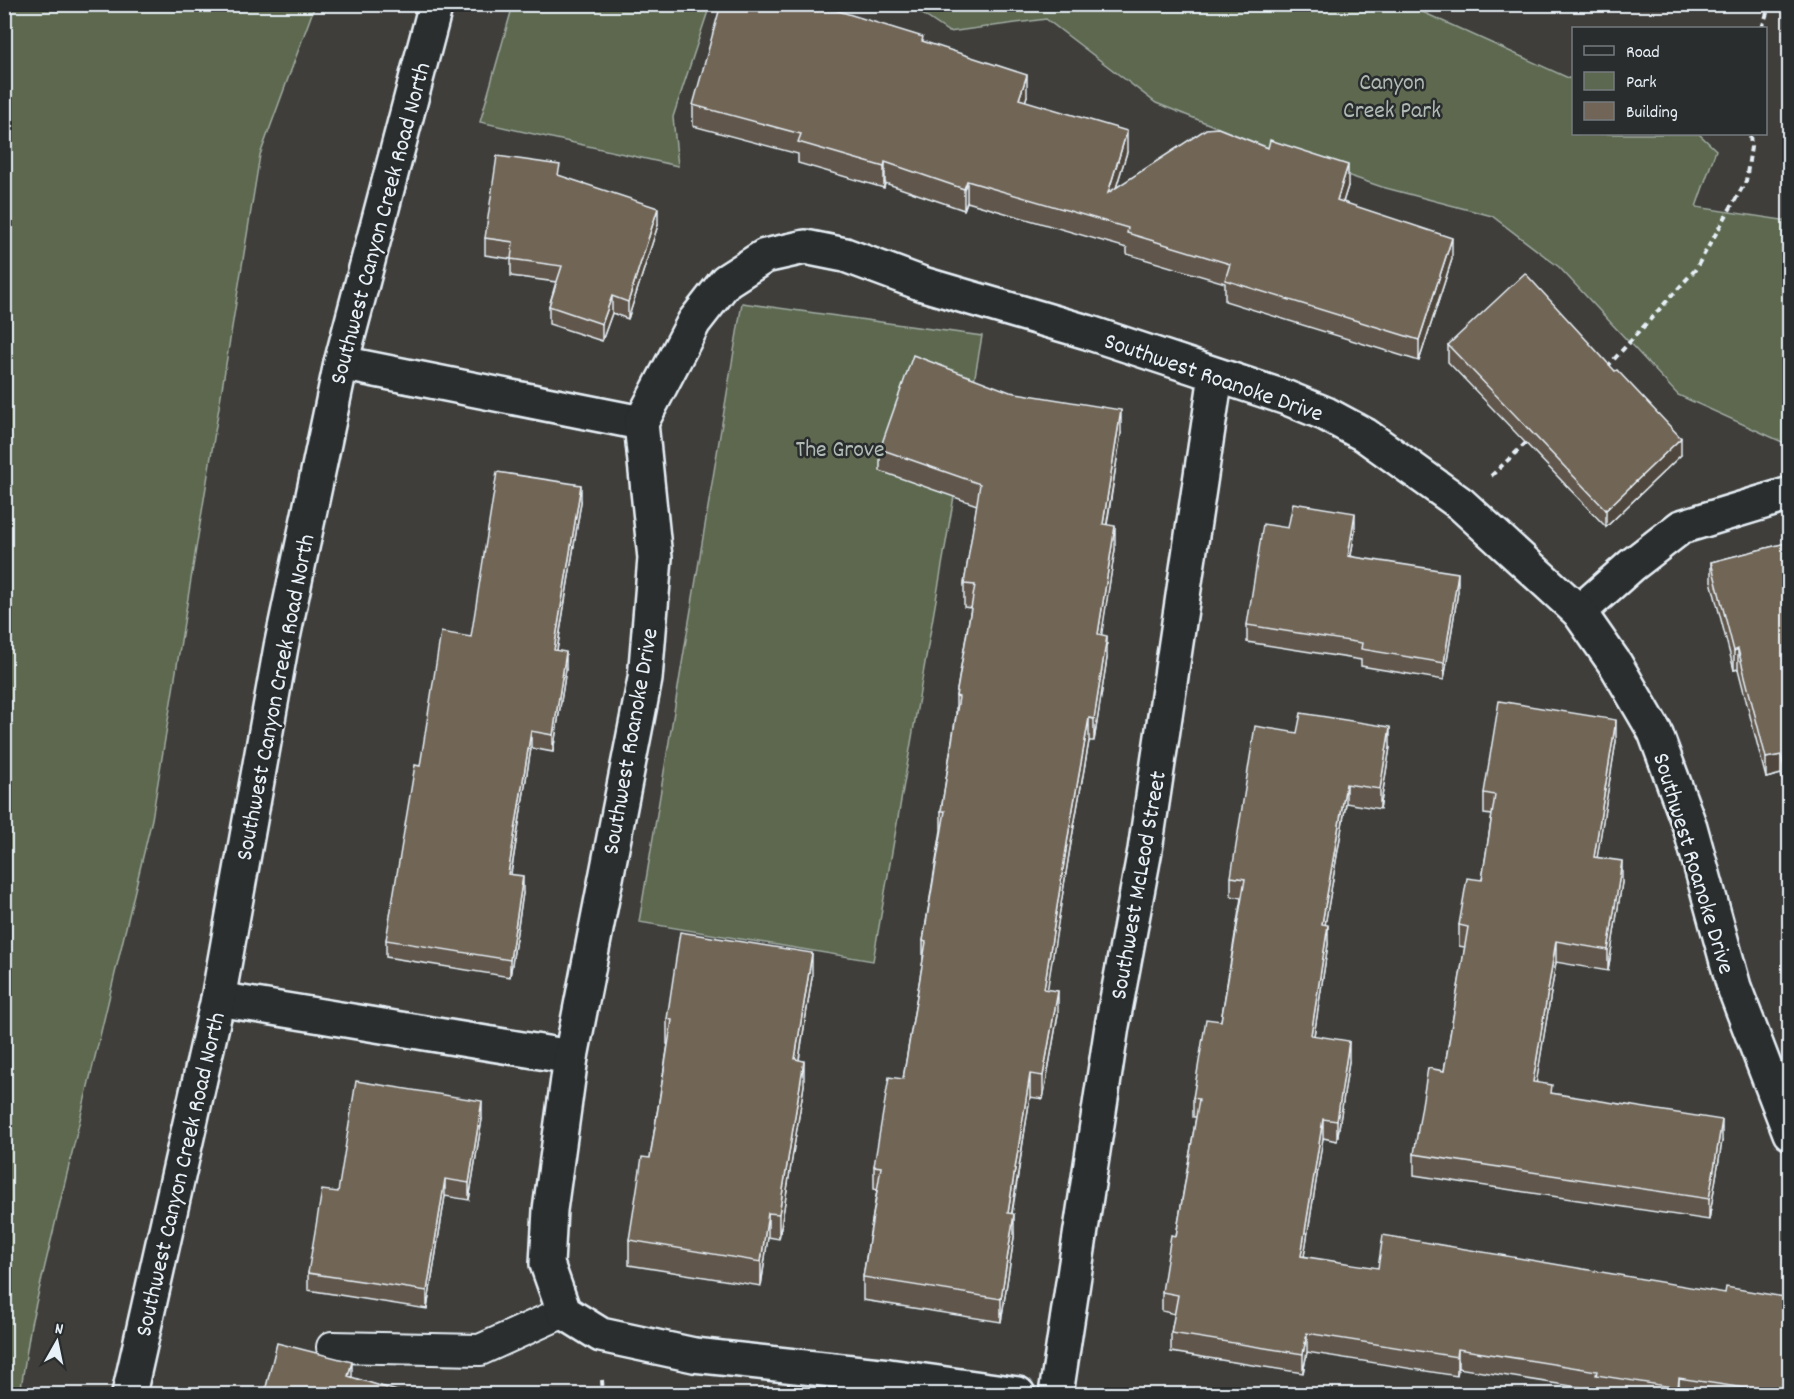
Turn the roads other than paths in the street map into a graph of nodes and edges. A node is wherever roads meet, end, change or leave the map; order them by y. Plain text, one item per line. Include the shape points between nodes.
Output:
1 (436, 4) edge
2 (341, 363) junction
3 (1216, 375) junction
4 (641, 423) junction
5 (1790, 494) edge
6 (1579, 612) junction
7 (218, 999) junction
8 (571, 1057) junction
9 (1790, 1133) edge
10 (564, 1312) junction
11 (332, 1347) dead end
12 (129, 1395) edge
13 (1018, 1395) edge
14 (1056, 1395) edge

1 - 2 street, Southwest Canyon Creek Road North
2 - 4 street
2 - 7 street, Southwest Canyon Creek Road North via 281,647
3 - 4 street, Southwest Roanoke Drive via 923,284 845,255 805,247 765,256 726,281 694,322
3 - 6 street, Southwest Roanoke Drive via 1287,398 1365,435 1461,504
3 - 14 street, Southwest McLeod Street via 1145,850 1112,1026
4 - 8 street, Southwest Roanoke Drive via 655,558 645,679
5 - 6 street via 1681,527
6 - 9 street, Southwest Roanoke Drive via 1655,732 1690,827 1734,987
7 - 8 street
7 - 12 street, Southwest Canyon Creek Road North
8 - 10 street, Southwest Roanoke Drive via 550,1210 547,1264
10 - 11 lane via 480,1350
10 - 13 street via 601,1335 694,1355 890,1376

